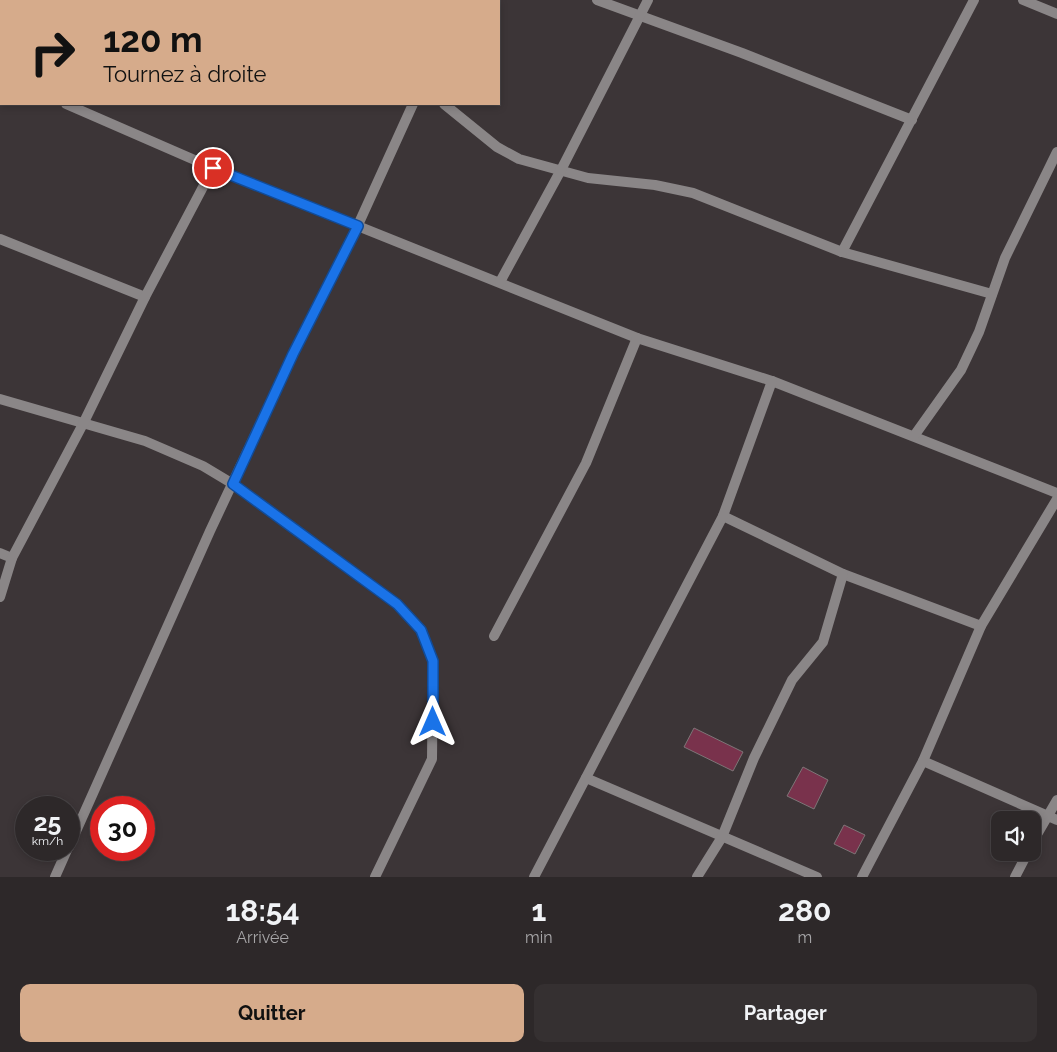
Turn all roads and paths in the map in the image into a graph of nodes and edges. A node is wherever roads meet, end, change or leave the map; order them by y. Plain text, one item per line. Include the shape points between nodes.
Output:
1 (597, 0) edge
2 (648, 0) edge
3 (974, 0) edge
4 (1023, 0) edge
5 (1057, 14) edge
6 (640, 17) junction
7 (68, 105) edge
8 (413, 105) edge
9 (445, 105) edge
10 (912, 120) junction
11 (1057, 152) edge
12 (213, 168) junction
13 (561, 170) junction
14 (358, 226) junction
15 (0, 239) edge
16 (842, 252) junction
17 (500, 282) junction
18 (992, 294) junction
19 (145, 297) junction
20 (637, 338) junction
21 (772, 380) junction
22 (0, 399) edge
23 (83, 424) junction
24 (914, 436) junction
25 (233, 484) junction
26 (1057, 493) edge
27 (1057, 500) edge
28 (723, 516) junction
29 (0, 553) edge
30 (12, 558) junction
31 (843, 574) junction
32 (0, 597) edge
33 (981, 626) junction
34 (494, 636) dead end
35 (923, 761) junction
36 (586, 778) junction
37 (1057, 800) edge
38 (1046, 817) junction
39 (1057, 820) edge
40 (80, 822) edge
41 (1041, 826) edge
42 (722, 837) junction
43 (62, 861) edge
44 (1023, 861) edge
45 (55, 877) edge
46 (375, 877) edge
47 (534, 877) edge
48 (697, 877) edge
49 (817, 877) edge
50 (862, 877) edge
51 (1015, 877) edge

1 - 6 street
2 - 6 street
3 - 10 street
4 - 5 street
6 - 10 street
6 - 13 street
7 - 12 street
8 - 14 street
9 - 13 street via 497,147 519,158
10 - 16 street
11 - 18 street via 1005,258
12 - 14 street
12 - 19 street
13 - 16 street via 588,178 656,185 693,193
13 - 17 street
14 - 17 street
14 - 25 street via 293,354
15 - 19 street
16 - 18 street
17 - 20 street
18 - 24 street via 961,370
19 - 23 street
20 - 21 street
20 - 34 street via 586,463
21 - 24 street
21 - 28 street
22 - 23 street
23 - 25 street via 144,441 203,466
23 - 30 street
24 - 26 street
25 - 40 street
25 - 46 street via 397,604 421,630 433,661 432,759
27 - 33 street
28 - 31 street
28 - 36 street
29 - 30 street
30 - 32 street
31 - 33 street
31 - 42 street via 823,642 792,680 754,758
33 - 35 street
35 - 38 street
35 - 50 street
36 - 42 street
36 - 47 street
37 - 38 street
38 - 39 street
38 - 41 street
42 - 48 street
42 - 49 street
43 - 45 street
44 - 51 street

